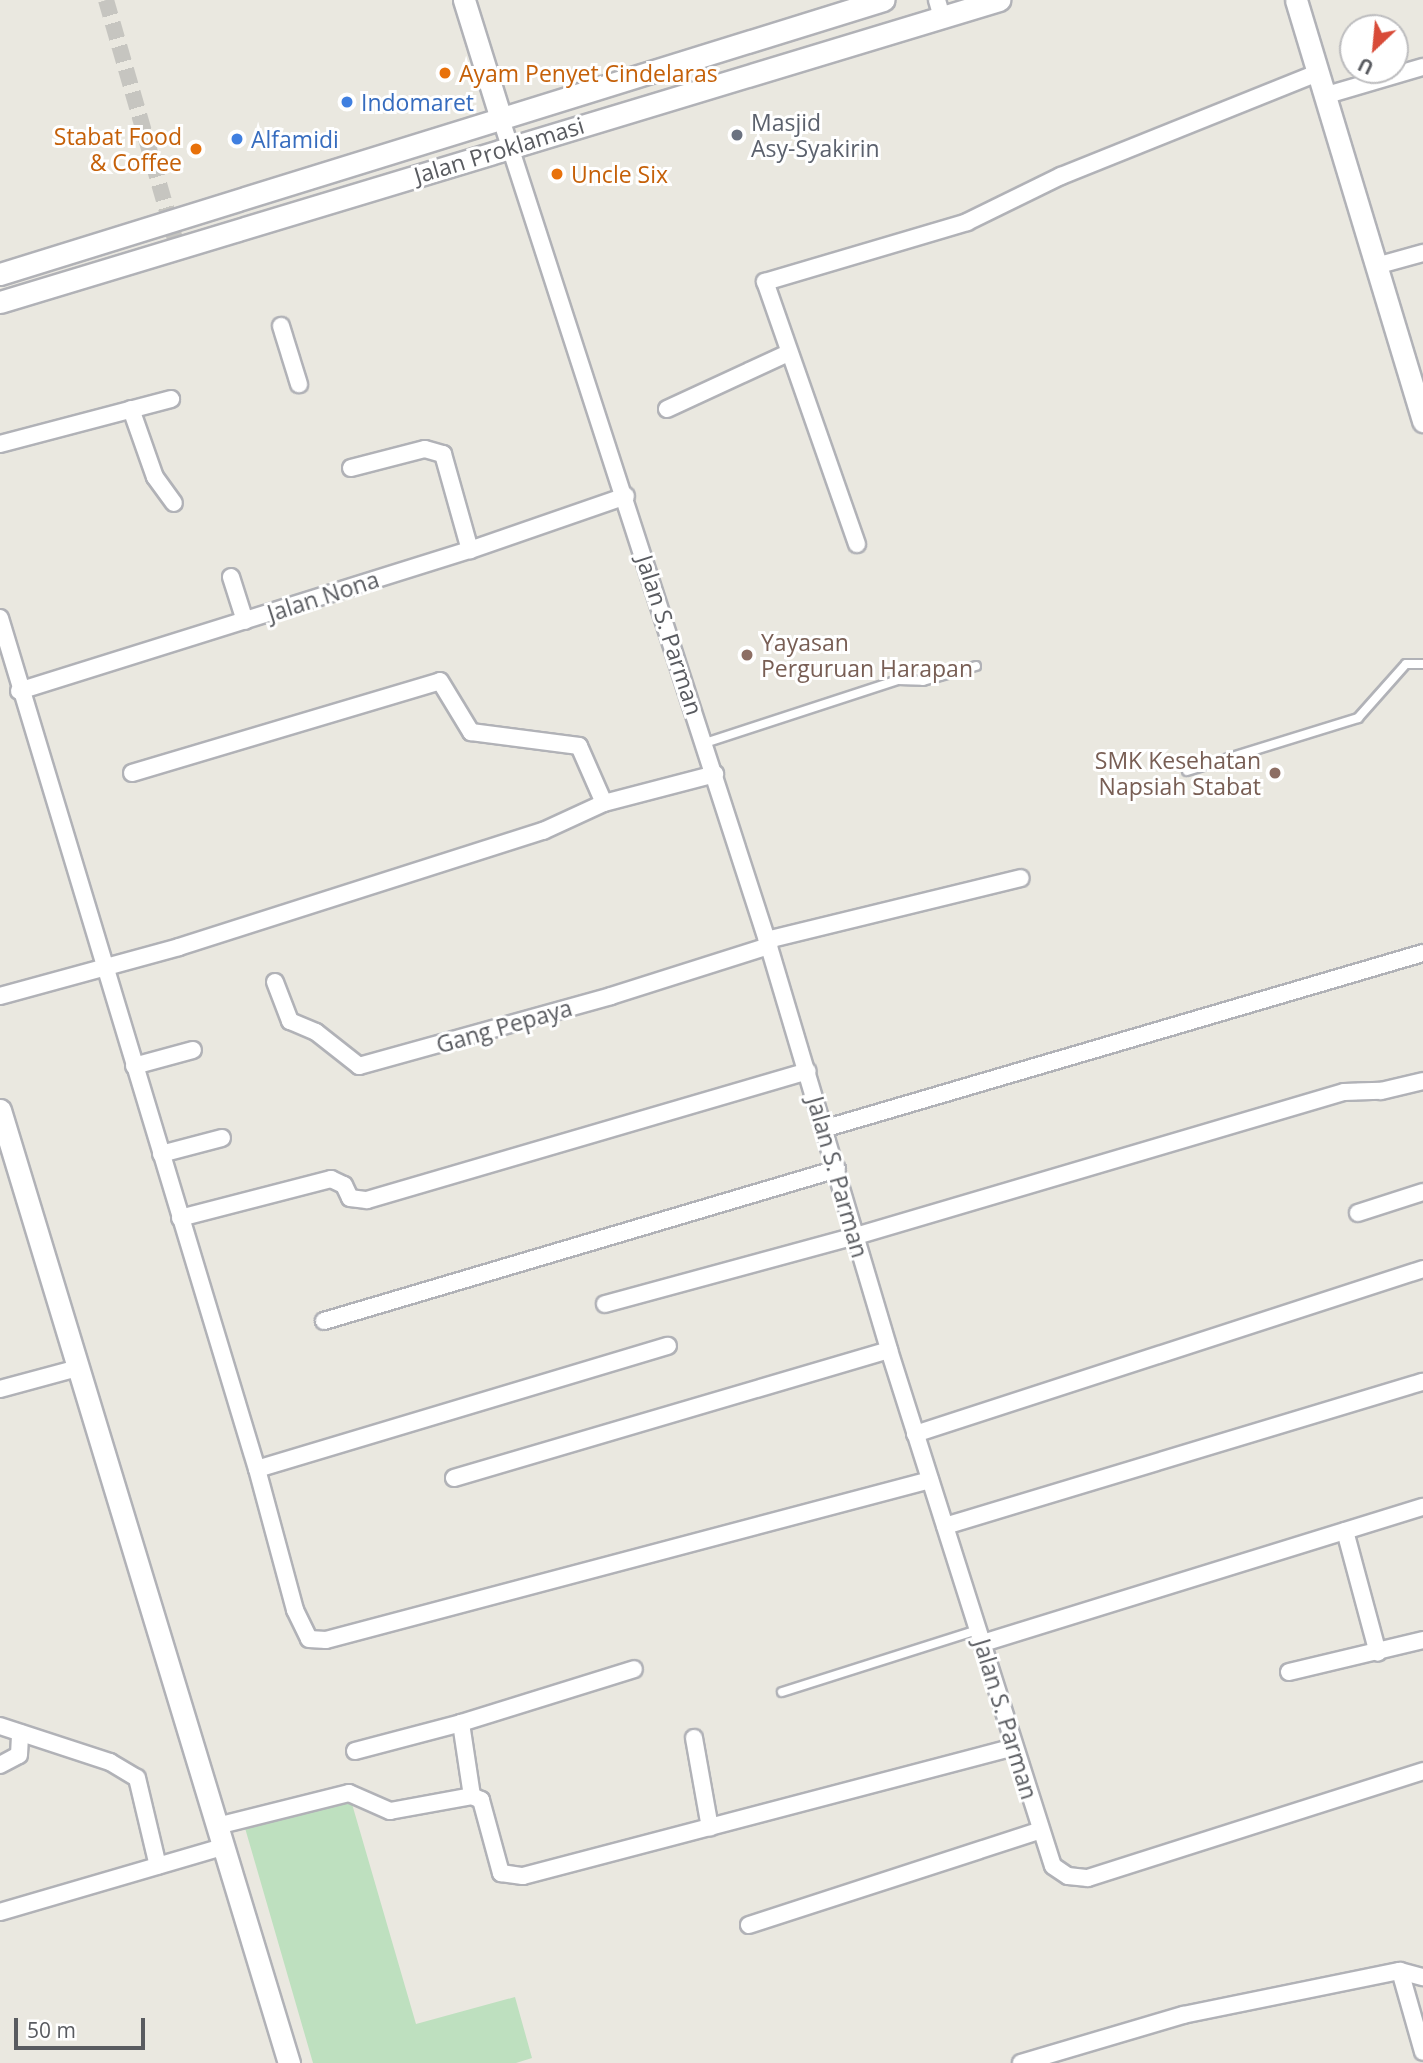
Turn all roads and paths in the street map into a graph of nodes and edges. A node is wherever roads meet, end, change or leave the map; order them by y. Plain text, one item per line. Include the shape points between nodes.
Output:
1 (464, 0) edge
2 (883, 0) edge
3 (999, 0) edge
4 (1296, 0) edge
5 (965, 5) edge
6 (940, 9) edge
7 (1423, 67) edge
8 (1320, 72) junction
9 (1326, 95) junction
10 (501, 119) junction
11 (510, 146) junction
12 (1423, 253) edge
13 (1376, 266) junction
14 (0, 274) edge
15 (0, 302) edge
16 (281, 326) dead end
17 (788, 353) junction
18 (299, 384) dead end
19 (171, 399) dead end
20 (131, 409) junction
21 (667, 410) dead end
22 (1423, 421) edge
23 (0, 444) edge
24 (351, 468) dead end
25 (626, 496) junction
26 (174, 503) dead end
27 (857, 544) dead end
28 (470, 550) junction
29 (231, 577) dead end
30 (0, 618) edge
31 (245, 621) junction
32 (1423, 664) edge
33 (976, 666) dead end
34 (19, 691) junction
35 (705, 743) junction
36 (1187, 771) dead end
37 (132, 773) dead end
38 (715, 774) junction
39 (604, 803) junction
40 (1021, 878) dead end
41 (768, 943) junction
42 (1423, 953) edge
43 (105, 968) junction
44 (275, 982) dead end
45 (0, 996) edge
46 (193, 1049) dead end
47 (134, 1066) junction
48 (807, 1071) junction
49 (1423, 1081) edge
50 (0, 1110) edge
51 (823, 1129) junction
52 (222, 1138) dead end
53 (160, 1154) junction
54 (837, 1169) junction
55 (1423, 1192) edge
56 (1357, 1213) dead end
57 (180, 1217) junction
58 (856, 1236) junction
59 (1423, 1269) edge
60 (605, 1304) dead end
61 (324, 1321) dead end
62 (668, 1346) dead end
63 (889, 1350) junction
64 (78, 1368) junction
65 (1423, 1382) edge
66 (0, 1389) edge
67 (915, 1434) junction
68 (257, 1469) junction
69 (454, 1478) dead end
70 (930, 1480) junction
71 (1423, 1507) edge
72 (945, 1526) junction
73 (1345, 1531) junction
74 (980, 1636) junction
75 (1423, 1640) edge
76 (1378, 1653) junction
77 (634, 1669) dead end
78 (1289, 1672) dead end
79 (782, 1692) dead end
80 (461, 1723) junction
81 (0, 1726) edge
82 (20, 1733) junction
83 (694, 1738) dead end
84 (1014, 1747) junction
85 (355, 1751) dead end
86 (0, 1765) edge
87 (1422, 1771) edge
88 (472, 1796) junction
89 (217, 1826) junction
90 (710, 1828) junction
91 (1041, 1830) junction
92 (223, 1847) junction
93 (158, 1866) junction
94 (0, 1912) edge
95 (749, 1924) dead end
96 (1401, 1971) junction
97 (1423, 1977) edge
98 (1423, 2052) edge
99 (1029, 2062) edge
100 (289, 2063) edge

1 - 10 street
2 - 10 street, Jalan Proklamasi
3 - 5 street, Jalan Proklamasi
4 - 8 street
5 - 6 street, Jalan Proklamasi
6 - 11 street, Jalan Proklamasi
7 - 9 street
8 - 9 street
8 - 17 street via 1061,176 967,222 765,282
9 - 13 street
10 - 11 street, Jalan S. Parman
10 - 14 street, Jalan Proklamasi
11 - 15 street, Jalan Proklamasi
11 - 25 street, Jalan S. Parman
12 - 13 street
13 - 22 street
16 - 18 street
17 - 21 street
17 - 27 street
19 - 20 street
20 - 23 street
20 - 26 street via 155,477
24 - 28 street via 425,449 443,454
25 - 28 street, Jalan Nona
25 - 35 street, Jalan S. Parman
28 - 31 street, Jalan Nona
29 - 31 street
30 - 34 street
31 - 34 street, Jalan Nona
32 - 36 lane via 1406,664 1358,718
33 - 35 lane via 923,681 898,680
34 - 43 street
35 - 38 street, Jalan S. Parman
37 - 39 street via 440,681 471,732 579,746
38 - 39 street
38 - 41 street, Jalan S. Parman
39 - 43 street via 543,831
40 - 41 street, Gang Pepaya
41 - 44 street, Gang Pepaya via 611,996 359,1066 316,1032 290,1021
41 - 48 street, Jalan S. Parman
42 - 51 street
43 - 45 street
43 - 47 street
46 - 47 street
47 - 53 street
48 - 51 street, Jalan S. Parman
48 - 57 street via 367,1200 350,1198 344,1185 331,1179
49 - 58 street via 1381,1091 1344,1092
50 - 64 street
51 - 54 street, Jalan S. Parman
52 - 53 street
53 - 57 street
54 - 58 street, Jalan S. Parman
54 - 61 street
55 - 56 street
57 - 68 street
58 - 60 street
58 - 63 street, Jalan S. Parman
59 - 67 street
62 - 68 street
63 - 67 street, Jalan S. Parman
63 - 69 street
64 - 66 street
64 - 89 street
65 - 72 street
67 - 70 street, Jalan S. Parman
68 - 70 street via 303,1633 317,1642
70 - 72 street, Jalan S. Parman
71 - 73 street
72 - 74 street, Jalan S. Parman
73 - 74 street
73 - 76 street
74 - 79 lane
74 - 84 street, Jalan S. Parman
75 - 76 street
76 - 78 street
77 - 80 street
80 - 85 street
80 - 88 street
81 - 82 street
82 - 86 street via 19,1755
82 - 93 street via 110,1762 137,1779
83 - 90 street
84 - 90 street
84 - 91 street, Jalan S. Parman
87 - 91 street, Jalan S. Parman via 1088,1878 1068,1876 1053,1866
88 - 89 street via 381,1811 349,1793
88 - 90 street via 481,1800 506,1877 608,1857
89 - 92 street
91 - 95 street
92 - 93 street
92 - 100 street
93 - 94 street
96 - 97 street
96 - 98 street
96 - 99 street via 1183,2015

